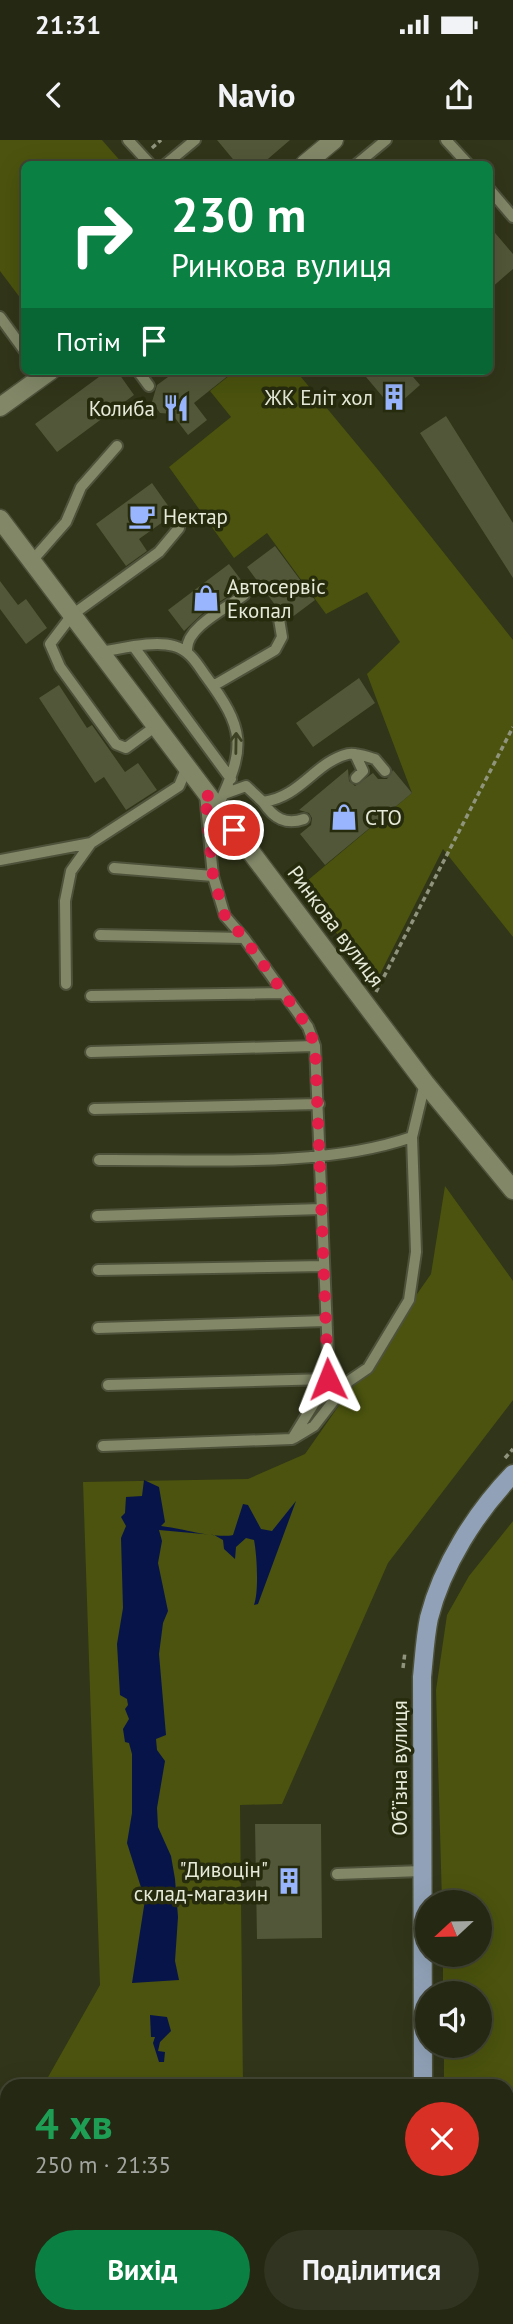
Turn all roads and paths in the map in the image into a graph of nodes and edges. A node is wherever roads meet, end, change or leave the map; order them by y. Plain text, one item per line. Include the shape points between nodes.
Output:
1 (128, 140) edge
2 (195, 140) edge
3 (334, 140) edge
4 (386, 140) edge
5 (446, 140) edge
6 (146, 161) edge
7 (170, 161) edge
8 (309, 161) edge
9 (361, 161) edge
10 (465, 161) edge
11 (493, 194) edge
12 (513, 217) edge
13 (0, 317) edge
14 (21, 346) edge
15 (41, 375) edge
16 (141, 375) edge
17 (149, 386) dead end
18 (0, 407) edge
19 (117, 446) dead end
20 (0, 519) edge
21 (179, 528) dead end
22 (32, 562) junction
23 (244, 595) dead end
24 (72, 615) junction
25 (279, 619) dead end
26 (194, 632) junction
27 (171, 645) junction
28 (134, 647) junction
29 (187, 650) junction
30 (99, 652) junction
31 (213, 686) junction
32 (156, 726) junction
33 (513, 727) edge
34 (355, 754) junction
35 (187, 767) junction
36 (385, 771) dead end
37 (356, 778) dead end
38 (231, 779) junction
39 (205, 792) junction
40 (220, 801) junction
41 (263, 802) junction
42 (304, 818) dead end
43 (91, 843) junction
44 (0, 860) edge
45 (114, 868) dead end
46 (213, 876) junction
47 (100, 935) dead end
48 (244, 938) junction
49 (66, 984) dead end
50 (284, 993) junction
51 (91, 996) dead end
52 (368, 1007) junction
53 (315, 1046) junction
54 (91, 1052) dead end
55 (425, 1083) junction
56 (319, 1104) junction
57 (94, 1109) dead end
58 (412, 1137) junction
59 (320, 1157) junction
60 (99, 1160) dead end
61 (513, 1190) edge
62 (322, 1209) junction
63 (97, 1216) dead end
64 (324, 1266) junction
65 (98, 1270) dead end
66 (326, 1321) junction
67 (97, 1328) dead end
68 (328, 1379) junction
69 (108, 1385) dead end
70 (292, 1439) junction
71 (103, 1446) dead end
72 (513, 1474) edge
73 (422, 1871) junction
74 (337, 1874) dead end
75 (423, 2079) edge

1 - 6 lane
2 - 7 lane
3 - 8 main road
4 - 9 lane
5 - 10 lane
11 - 12 lane
13 - 14 lane
15 - 18 main road
16 - 17 lane
19 - 22 lane via 81,487 66,522
20 - 22 main road, Ринкова вулиця
21 - 24 lane via 159,552
22 - 24 main road, Ринкова вулиця
23 - 26 lane
24 - 30 main road, Ринкова вулиця
24 - 32 lane via 50,644 60,667 116,744 126,748
25 - 31 lane via 282,637 275,650
26 - 27 lane
26 - 29 lane via 186,642
27 - 28 lane
27 - 29 lane
28 - 30 lane
28 - 38 lane
29 - 31 lane
30 - 32 main road, Ринкова вулиця
38 -> 31 lane via 238,744 234,718
32 - 35 main road, Ринкова вулиця
33 - 52 path
34 - 36 lane via 375,759
34 - 37 lane via 363,771
34 - 41 lane via 329,764 291,794
35 - 39 main road, Ринкова вулиця
35 - 43 lane via 178,786
38 - 40 lane
39 - 40 main road, Ринкова вулиця
39 - 46 lane
40 - 41 lane via 246,786
40 - 52 main road, Ринкова вулиця
41 - 42 lane via 277,818 291,823
43 - 44 lane
43 - 49 lane via 71,871 67,891
45 - 46 lane
46 - 48 lane via 225,916
47 - 48 lane
48 - 50 lane
50 - 51 lane
50 - 53 lane via 308,1027
52 - 55 main road, Ринкова вулиця
53 - 54 lane
53 - 56 lane
55 - 58 lane
55 - 61 main road, Ринкова вулиця
56 - 57 lane
56 - 59 lane
58 - 59 lane via 378,1149
58 - 70 lane via 416,1252 409,1300 368,1368 349,1381 314,1426
59 - 60 lane
59 - 62 lane
62 - 63 lane
62 - 64 lane
64 - 65 lane
64 - 66 lane
66 - 67 lane
66 - 68 lane
68 - 69 lane
68 - 70 lane
70 - 71 lane
72 - 73 main road, Обʼїзна вулиця via 444,1573 429,1618 422,1677
73 - 74 lane
73 - 75 main road, Обʼїзна вулиця

